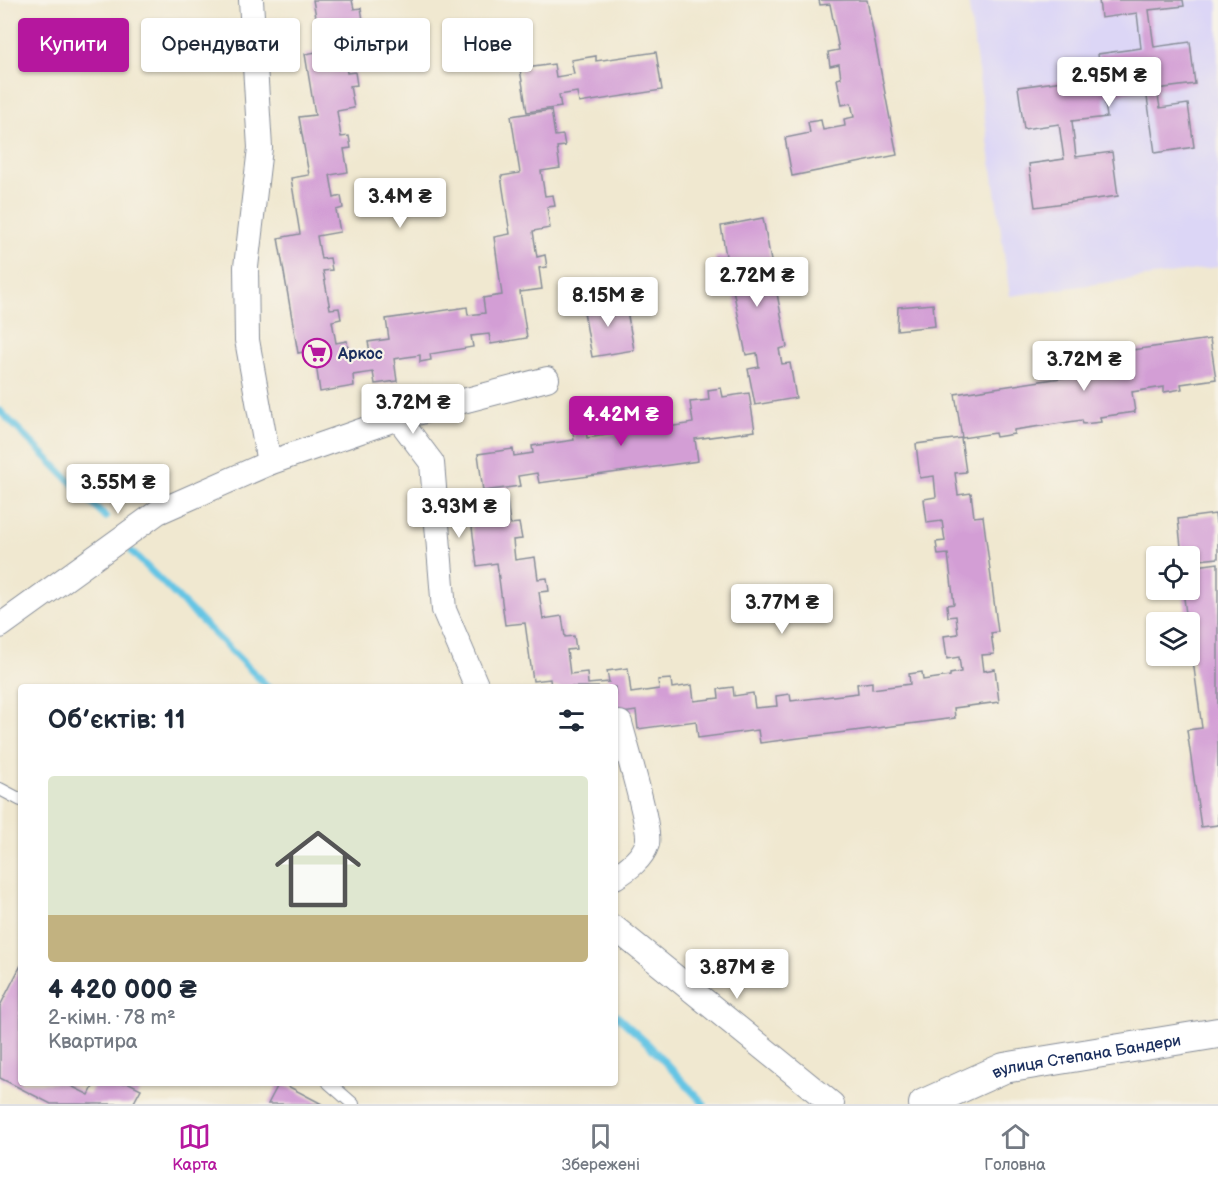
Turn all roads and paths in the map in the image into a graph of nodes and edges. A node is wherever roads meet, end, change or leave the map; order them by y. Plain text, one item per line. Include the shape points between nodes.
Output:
1 (250, 0) edge
2 (548, 379) dead end
3 (399, 418) junction
4 (270, 463) junction
5 (0, 626) edge
6 (476, 684) edge
7 (620, 723) dead end
8 (0, 789) edge
9 (18, 798) edge
10 (618, 875) edge
11 (618, 930) edge
12 (1218, 1033) edge
13 (333, 1086) edge
14 (353, 1104) edge
15 (832, 1104) edge
16 (924, 1104) edge

1 - 4 street via 260,148 246,267 247,340
2 - 3 street
3 - 4 street
3 - 6 street via 432,463 444,610
4 - 5 street via 158,513
7 - 10 street via 646,821 648,844 631,867
8 - 9 lane
11 - 15 street
12 - 16 street, вулиця Степана Бандери via 1004,1068
13 - 14 lane

